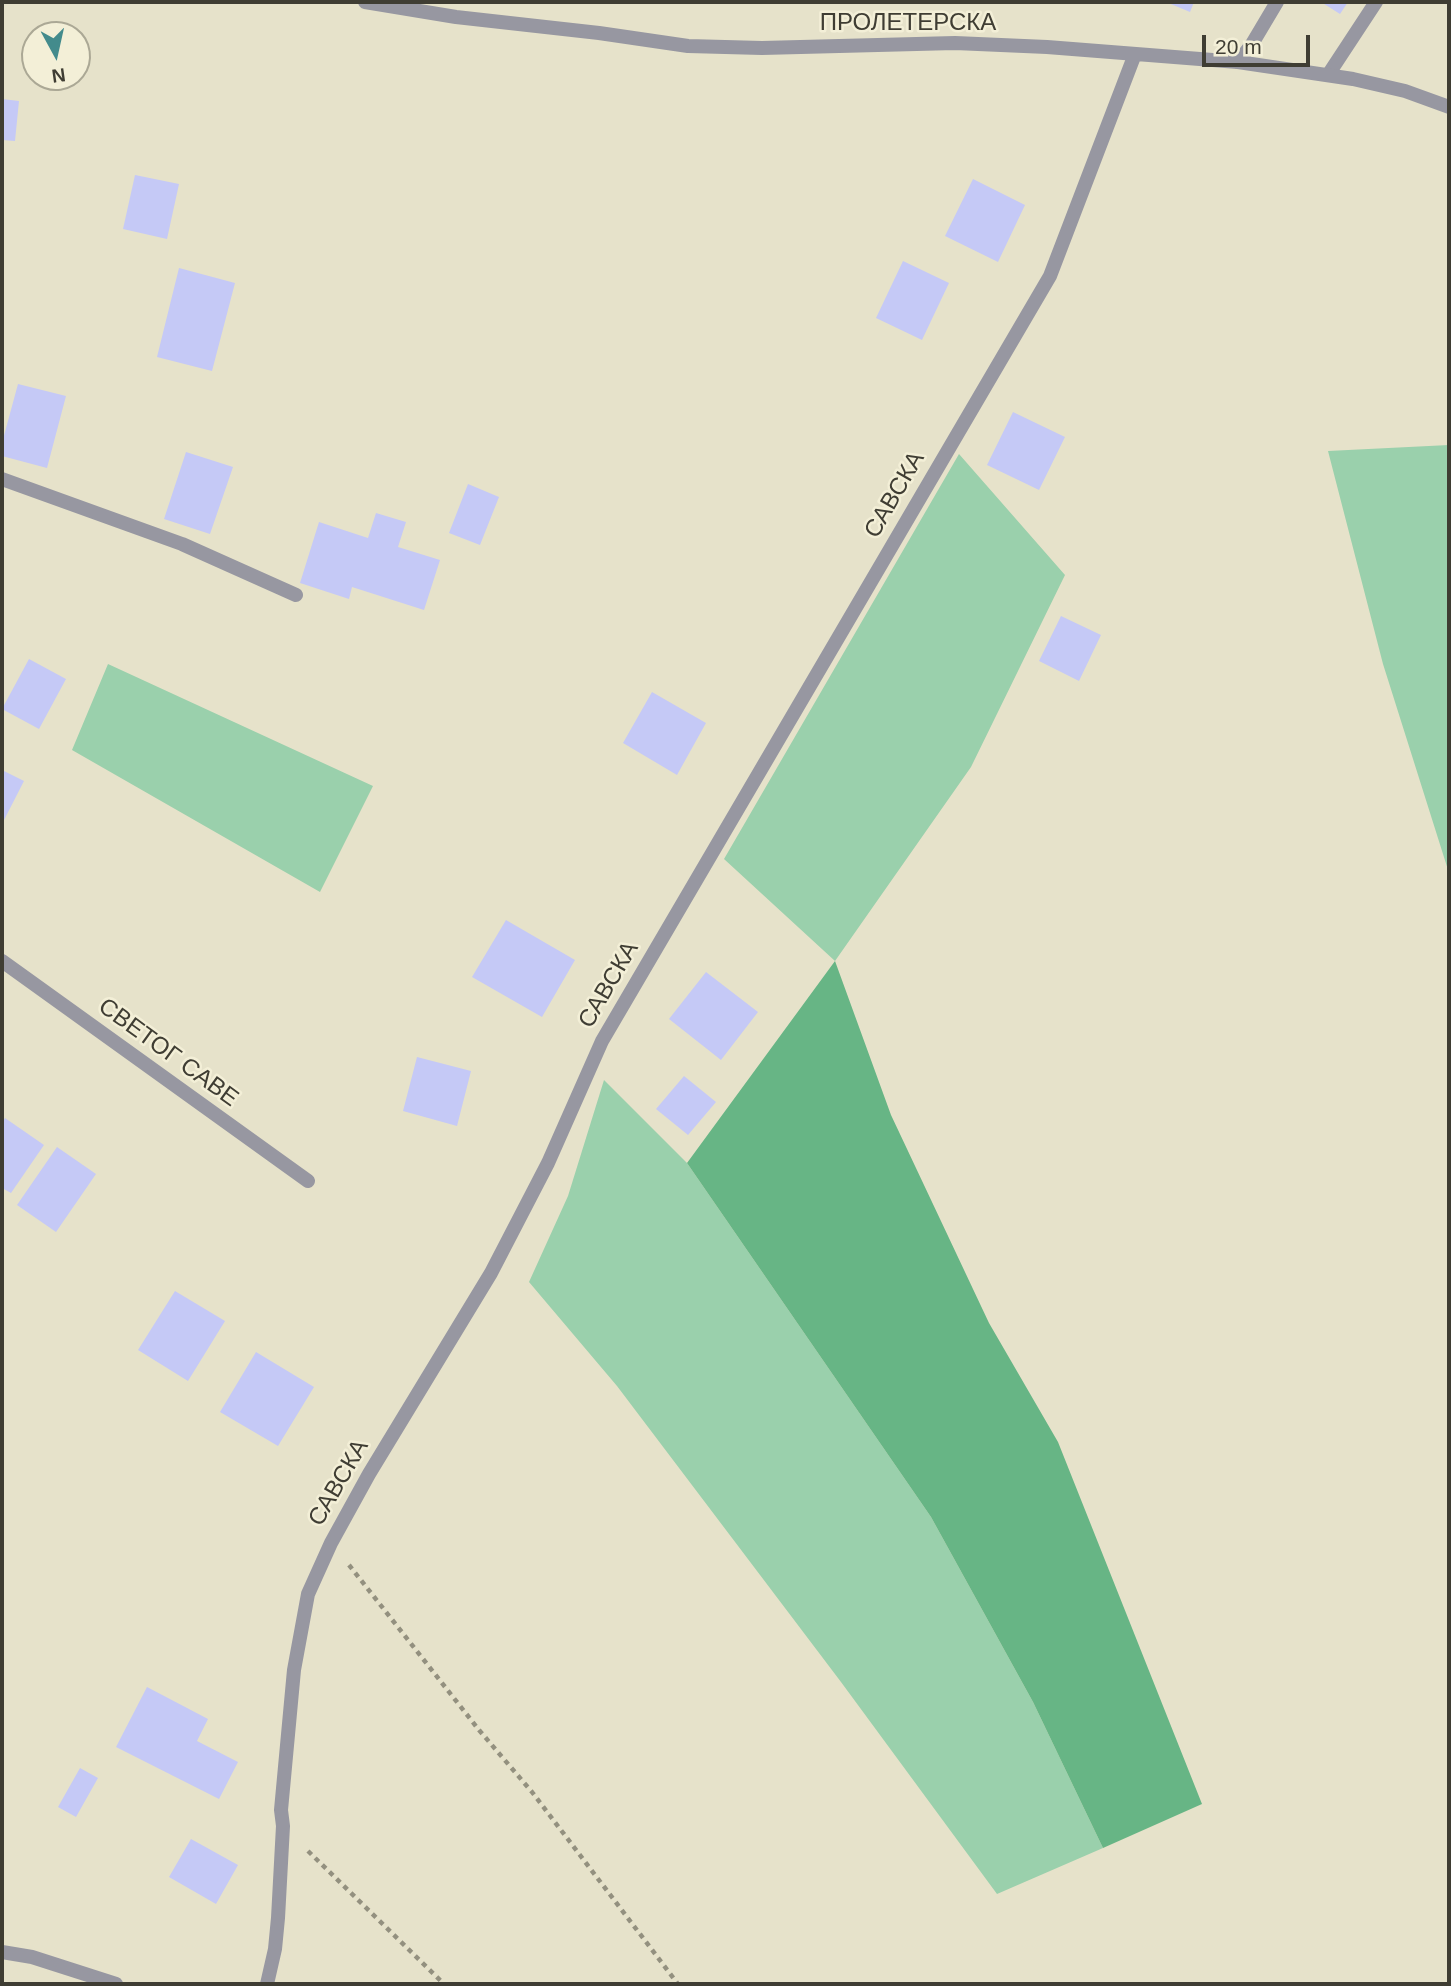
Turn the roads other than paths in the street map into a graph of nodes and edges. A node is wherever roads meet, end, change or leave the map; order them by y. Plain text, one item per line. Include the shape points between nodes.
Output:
1 (365, 2) edge
2 (1277, 2) edge
3 (1376, 2) edge
4 (1135, 54) junction
5 (1238, 62) junction
6 (1328, 75) junction
7 (1449, 107) edge
8 (2, 480) edge
9 (296, 595) dead end
10 (2, 961) edge
11 (308, 1181) dead end
12 (2, 1952) edge
13 (116, 1984) edge
14 (267, 1984) edge

1 - 4 street, ПРОЛЕТЕРСКА via 688,46 955,43
2 - 5 street
3 - 6 street
4 - 5 street, ПРОЛЕТЕРСКА
4 - 14 street, САВСКА via 1050,276 602,1041 548,1163 491,1273 369,1474 308,1594 289,1723 276,1938
5 - 6 street, ПРОЛЕТЕРСКА
6 - 7 street, ПРОЛЕТЕРСКА via 1405,91
8 - 9 street via 182,544
10 - 11 street, СВЕТОГ САВЕ
12 - 13 street

